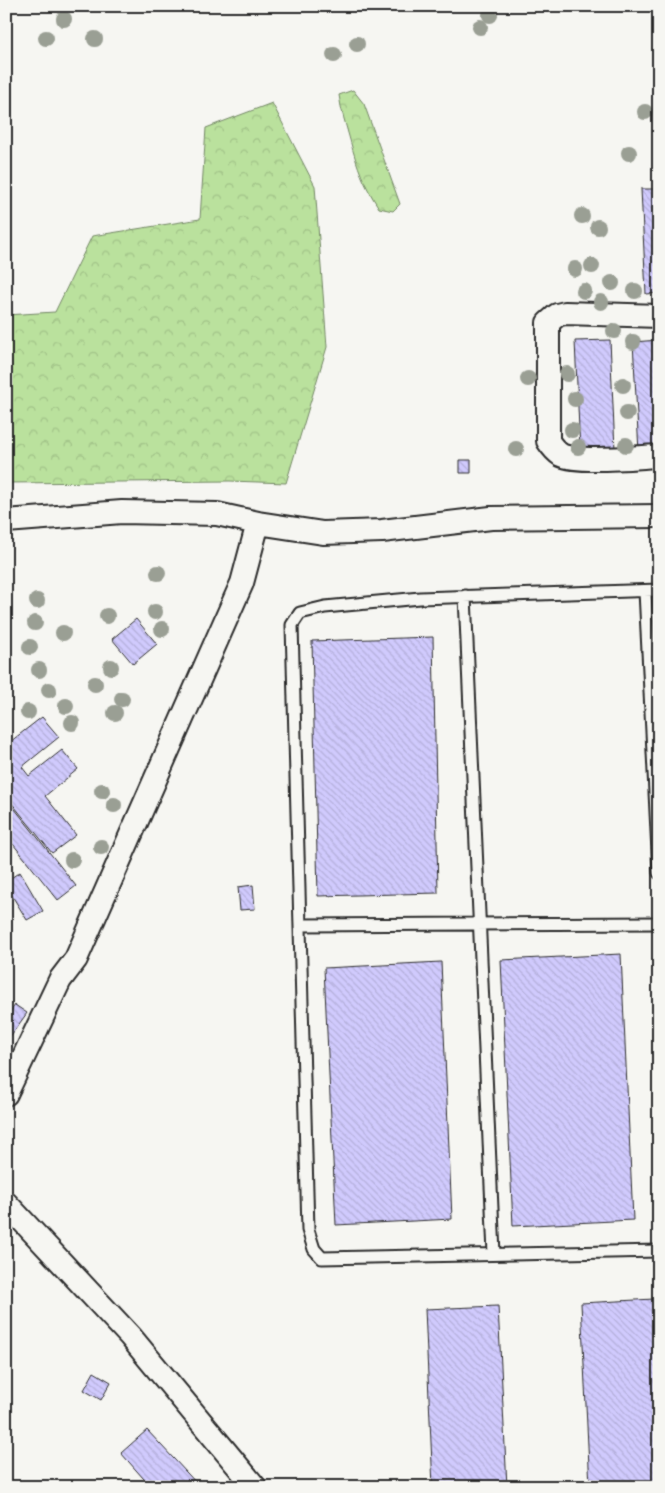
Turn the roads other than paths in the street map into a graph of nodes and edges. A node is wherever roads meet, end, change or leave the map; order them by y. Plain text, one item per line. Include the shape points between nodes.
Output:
1 (659, 316) edge
2 (659, 456) edge
3 (659, 516) edge
4 (6, 521) edge
5 (258, 523) junction
6 (659, 590) edge
7 (645, 591) junction
8 (464, 596) junction
9 (659, 873) edge
10 (659, 923) edge
11 (300, 925) junction
12 (479, 925) junction
13 (6, 1094) edge
14 (6, 1203) edge
15 (659, 1251) edge
16 (494, 1254) junction
17 (255, 1487) edge

1 - 2 street via 564,313 548,323 548,440 552,448 576,459
3 - 5 street via 492,518 382,531 324,533
4 - 5 street via 122,512 216,514
5 - 13 street via 242,583 76,959 60,980
6 - 7 lane
7 - 8 lane
7 - 9 lane
8 - 11 lane via 325,607 300,612 292,625
8 - 12 lane
10 - 12 lane
11 - 12 lane
11 - 16 lane via 308,1230 314,1248 322,1258
12 - 16 lane
14 - 17 street via 130,1336
15 - 16 lane

